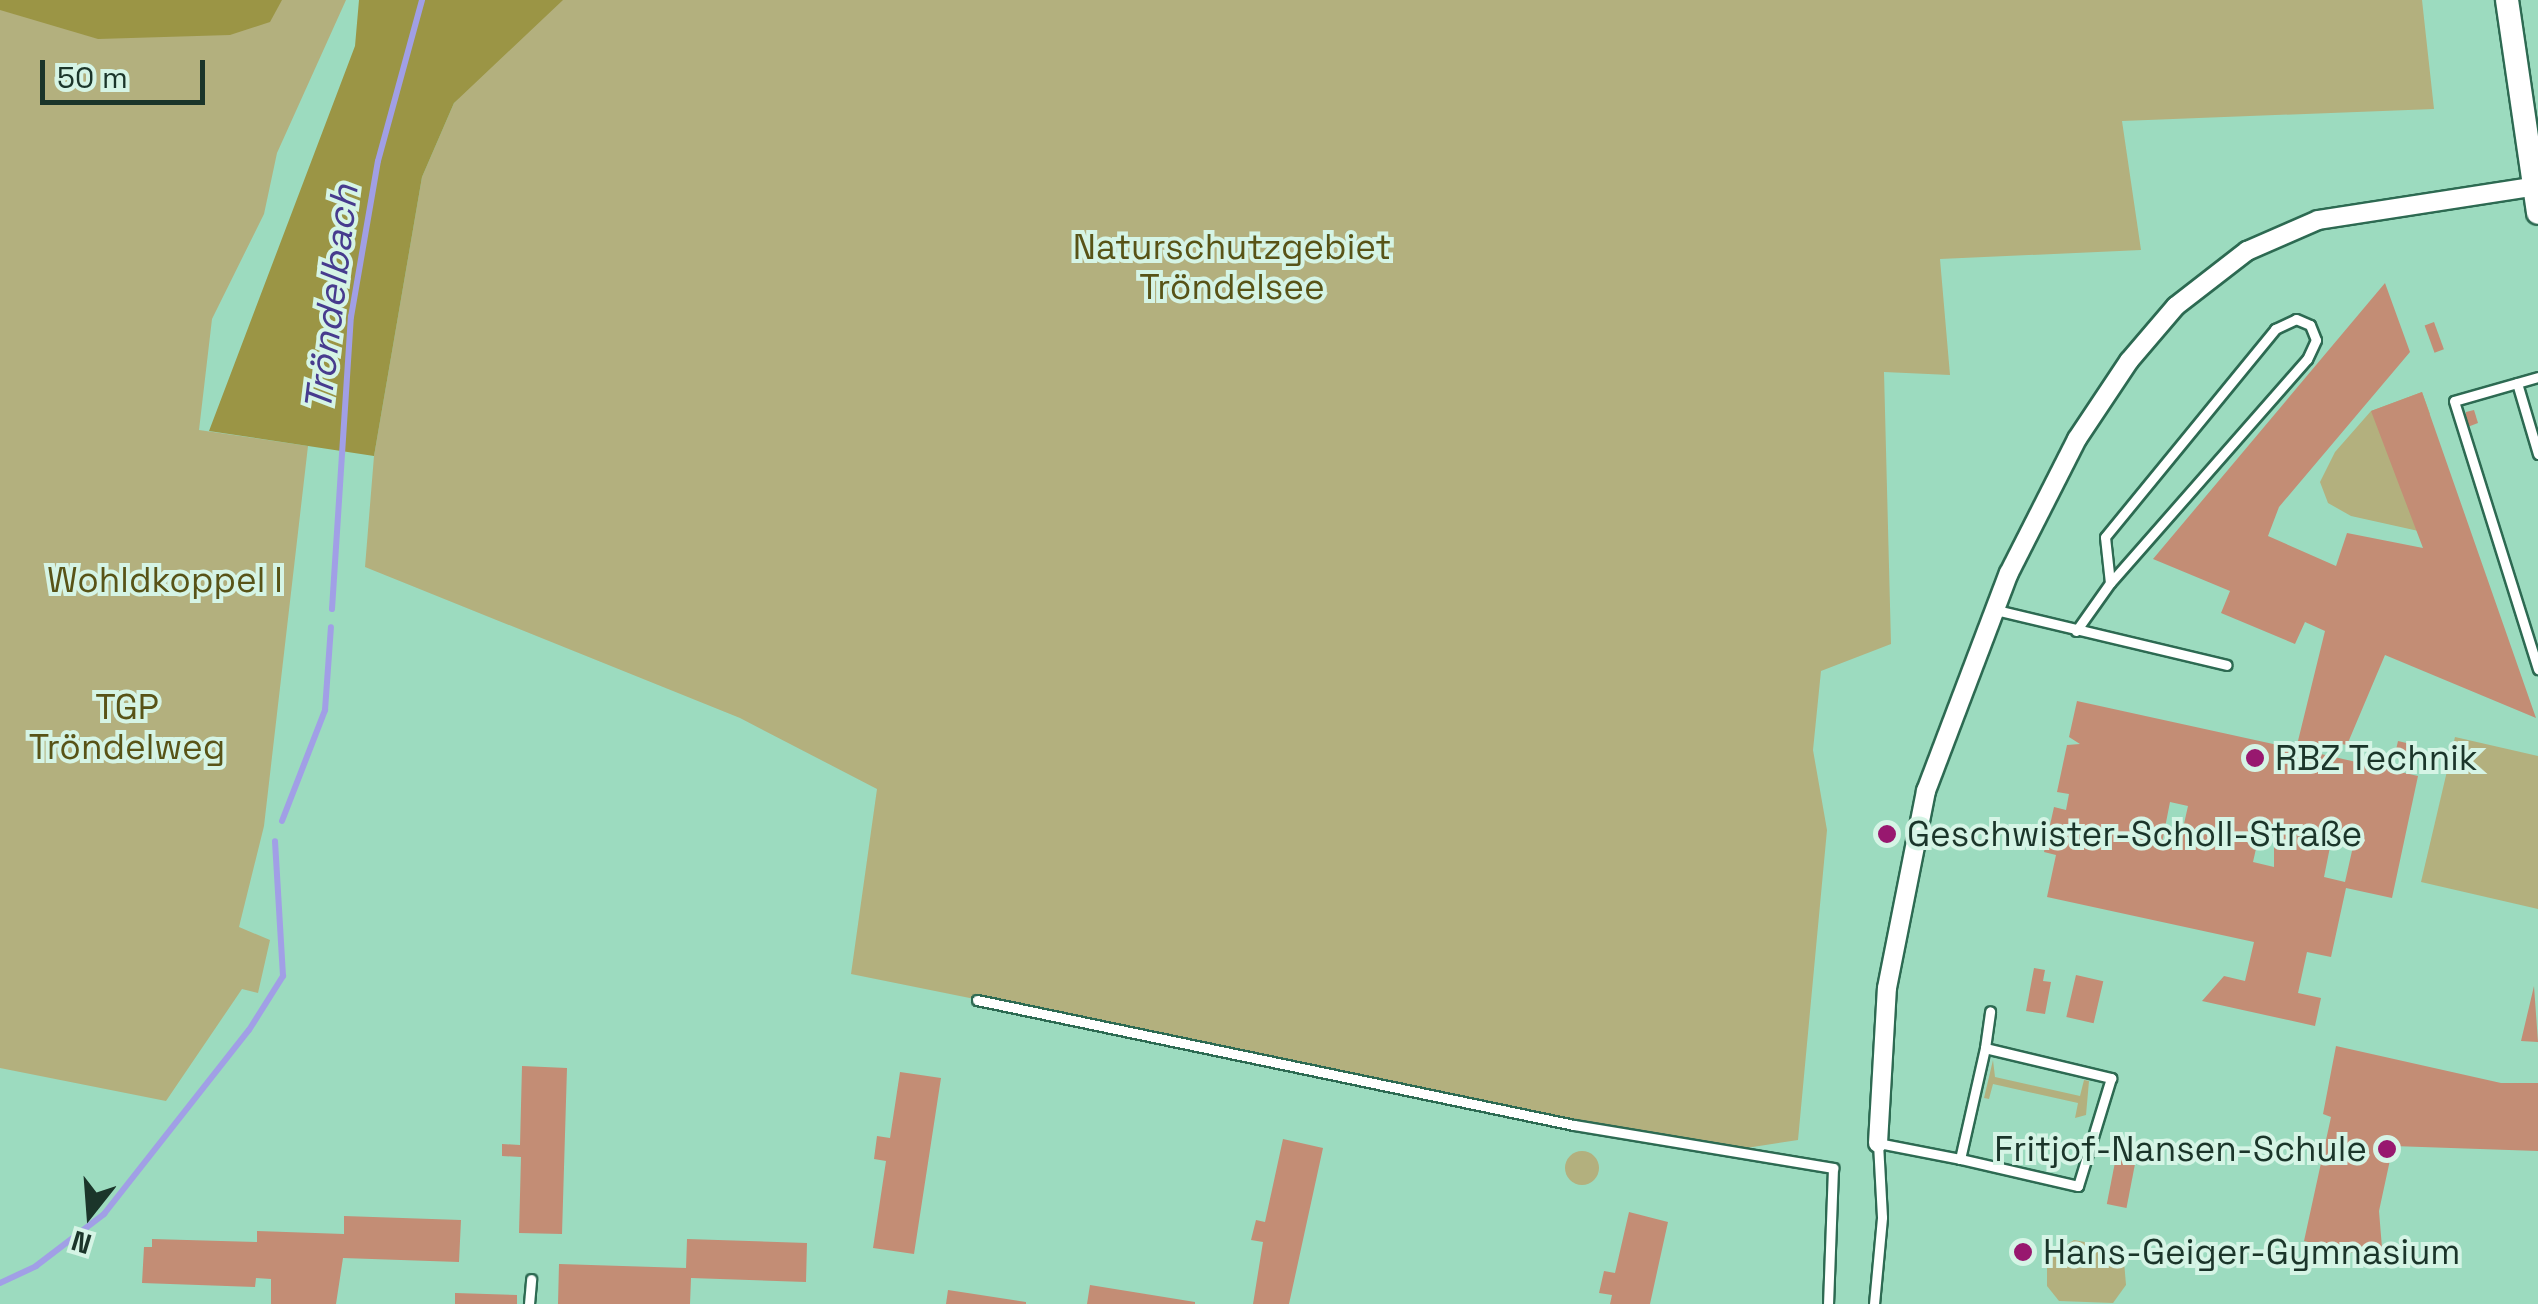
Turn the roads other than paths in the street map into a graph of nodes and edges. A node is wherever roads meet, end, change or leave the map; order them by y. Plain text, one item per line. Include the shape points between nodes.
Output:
1 (2507, 0) edge
2 (2532, 187) junction
3 (2538, 213) edge
4 (2538, 378) edge
5 (2517, 383) junction
6 (2538, 454) edge
7 (2110, 583) junction
8 (1995, 610) junction
9 (2076, 630) junction
10 (2227, 664) dead end
11 (2538, 668) edge
12 (978, 1000) dead end
13 (1990, 1011) dead end
14 (1985, 1048) junction
15 (1878, 1143) junction
16 (1960, 1159) junction
17 (530, 1279) dead end
18 (529, 1304) edge
19 (1828, 1304) edge
20 (1874, 1304) edge

1 - 2 street
2 - 3 street
2 - 8 street via 2318,220 2247,252 2176,306 2077,438
4 - 5 lane
5 - 6 lane
5 - 11 lane via 2454,402
7 - 7 lane via 2105,537 2275,329 2296,319 2310,325 2316,340 2307,360
7 - 9 lane
8 - 9 lane
8 - 15 street via 1926,792 1899,903
9 - 10 lane
12 - 19 lane via 1574,1125 1833,1168
13 - 14 lane
14 - 16 lane
14 - 16 lane via 2111,1078 2078,1186
15 - 16 lane
15 - 20 lane via 1882,1216
17 - 18 lane

